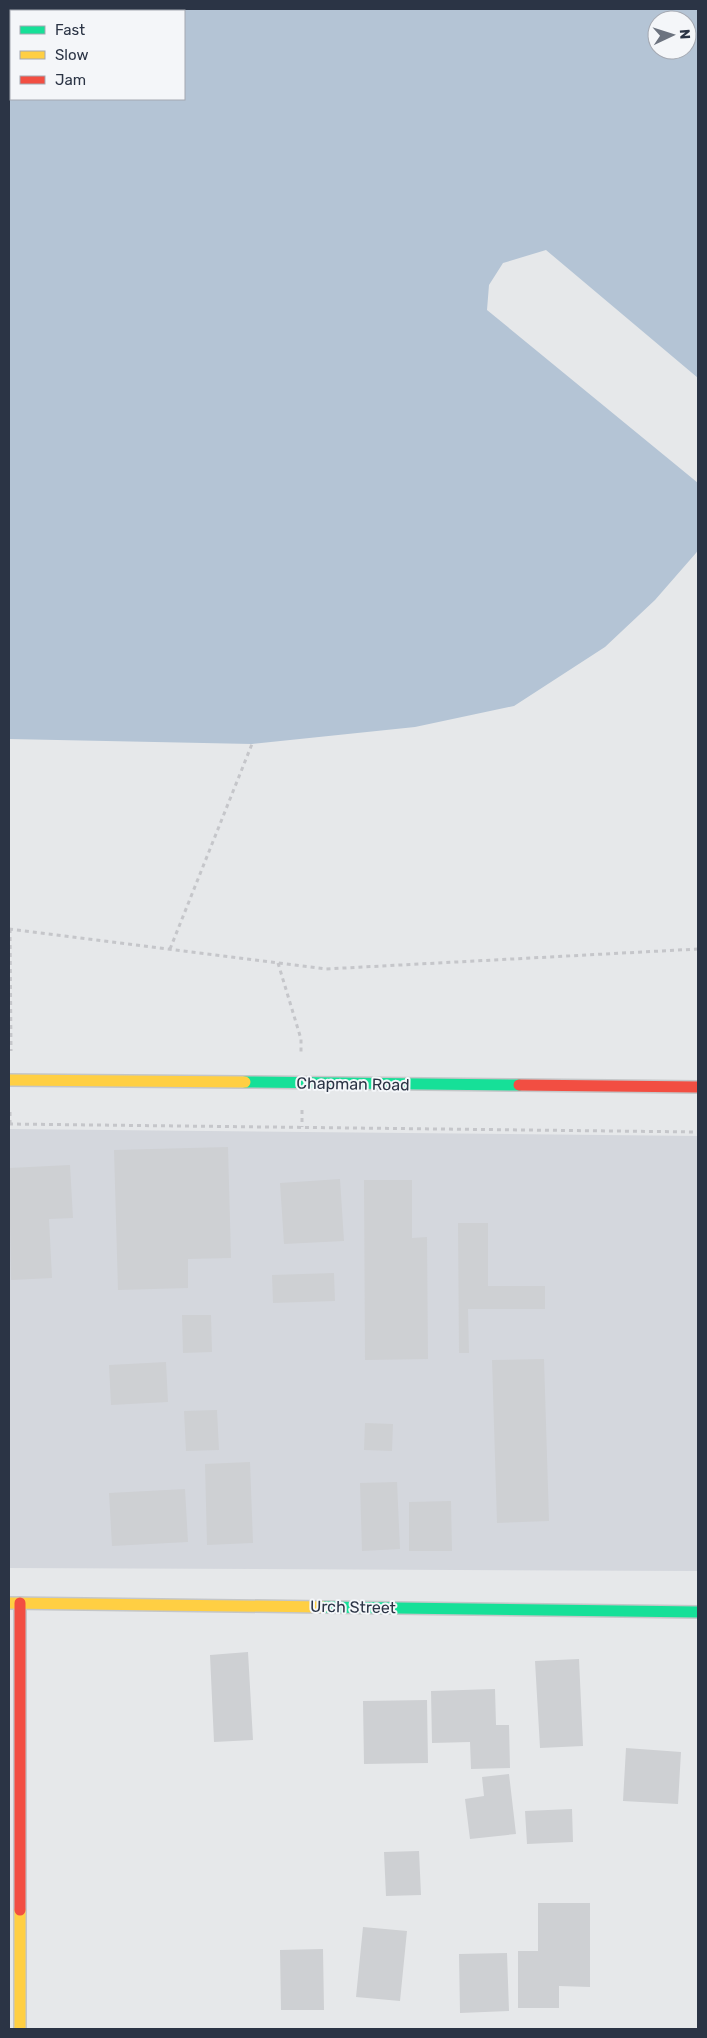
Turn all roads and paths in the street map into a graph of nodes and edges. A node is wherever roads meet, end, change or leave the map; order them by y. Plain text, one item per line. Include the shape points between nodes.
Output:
1 (252, 744) dead end
2 (10, 929) edge
3 (170, 949) junction
4 (698, 949) edge
5 (278, 963) junction
6 (11, 1055) dead end
7 (301, 1057) dead end
8 (9, 1080) edge
9 (698, 1088) edge
10 (10, 1106) dead end
11 (302, 1110) dead end
12 (10, 1124) edge
13 (302, 1127) junction
14 (698, 1132) edge
15 (14, 1603) edge
16 (698, 1612) edge
17 (20, 2029) edge

1 - 3 path
2 - 3 path
2 - 6 path
3 - 5 path
4 - 5 path via 326,970
5 - 7 path via 301,1039
8 - 9 street, Chapman Road
10 - 12 path
11 - 13 path
12 - 13 path
13 - 14 path
15 - 16 street, Urch Street
15 - 17 street

